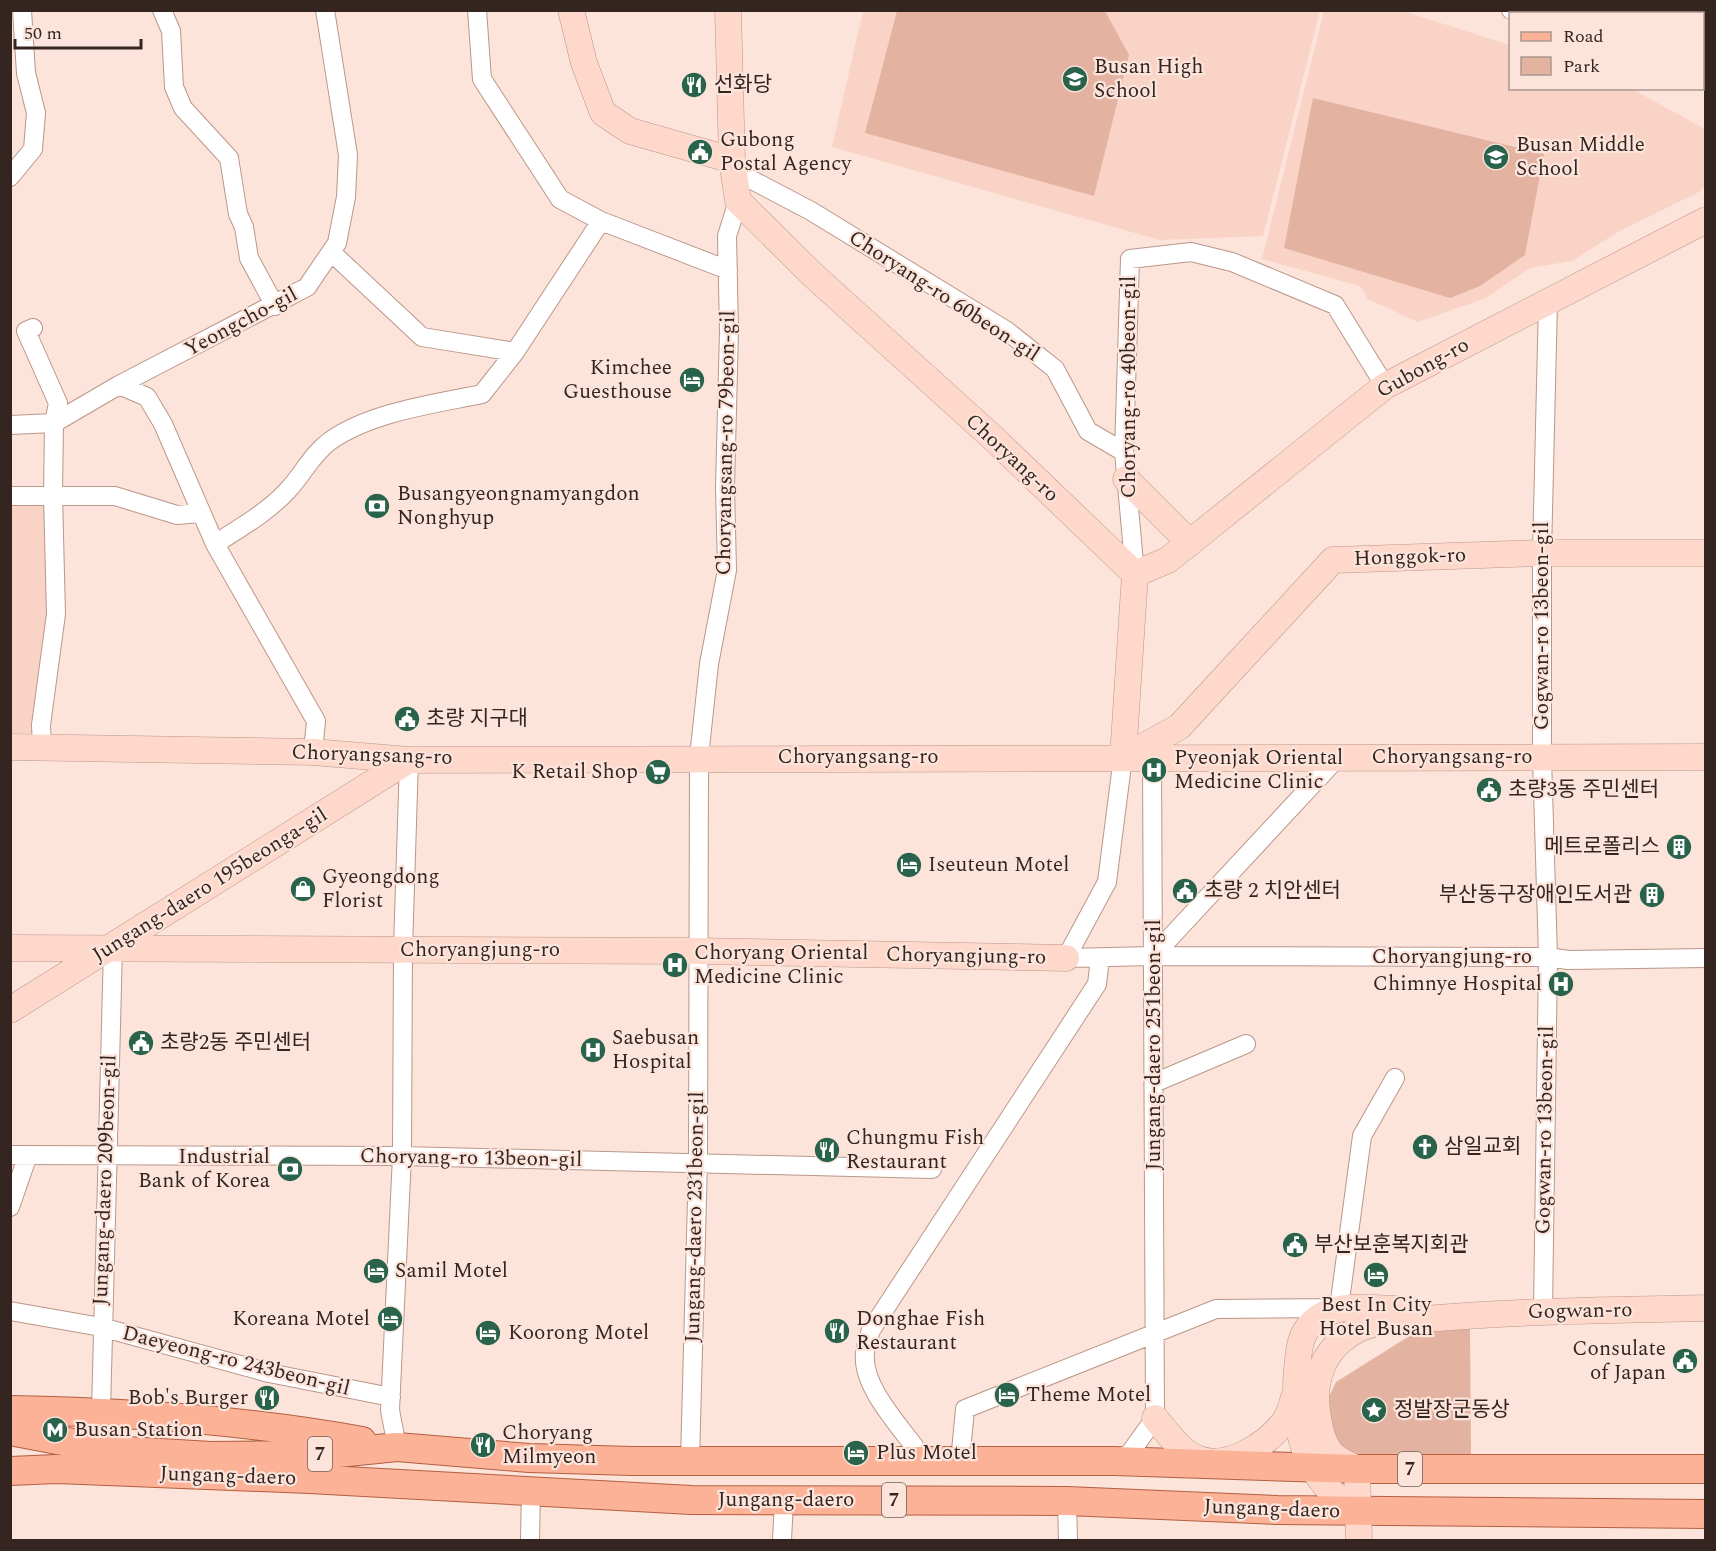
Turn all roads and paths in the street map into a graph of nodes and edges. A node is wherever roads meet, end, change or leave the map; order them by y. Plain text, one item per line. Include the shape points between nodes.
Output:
1 (22, 10) edge
2 (162, 10) edge
3 (325, 10) edge
4 (477, 10) edge
5 (571, 10) edge
6 (728, 10) edge
7 (10, 56) edge
8 (26, 73) junction
9 (733, 165) junction
10 (11, 177) edge
11 (738, 201) junction
12 (1706, 220) edge
13 (601, 221) junction
14 (331, 252) junction
15 (728, 270) junction
16 (1548, 301) junction
17 (275, 306) junction
18 (33, 328) dead end
19 (515, 352) junction
20 (119, 385) junction
21 (1385, 386) junction
22 (54, 423) junction
23 (10, 425) edge
24 (1124, 452) junction
25 (1126, 478) junction
26 (53, 495) junction
27 (10, 496) edge
28 (199, 513) junction
29 (1190, 543) junction
30 (215, 544) junction
31 (1542, 553) junction
32 (1706, 553) edge
33 (1135, 574) junction
34 (42, 746) junction
35 (10, 747) edge
36 (313, 752) junction
37 (699, 757) junction
38 (1152, 757) junction
39 (1338, 757) junction
40 (1542, 757) junction
41 (1706, 757) edge
42 (1123, 758) junction
43 (409, 760) junction
44 (10, 948) edge
45 (112, 948) junction
46 (403, 949) junction
47 (698, 951) junction
48 (1154, 956) junction
49 (1548, 957) junction
50 (1066, 958) junction
51 (1100, 958) junction
52 (1706, 958) edge
53 (10, 1010) edge
54 (1246, 1044) dead end
55 (1395, 1078) dead end
56 (1155, 1083) junction
57 (19, 1155) edge
58 (106, 1155) junction
59 (402, 1156) junction
60 (698, 1161) junction
61 (932, 1169) dead end
62 (10, 1207) edge
63 (1338, 1308) junction
64 (1706, 1308) edge
65 (10, 1311) edge
66 (1543, 1311) junction
67 (1454, 1315) junction
68 (101, 1327) junction
69 (1157, 1333) junction
70 (1295, 1394) junction
71 (391, 1397) junction
72 (10, 1410) edge
73 (101, 1412) junction
74 (1155, 1418) junction
75 (10, 1431) edge
76 (396, 1447) junction
77 (690, 1461) junction
78 (925, 1461) junction
79 (1114, 1461) junction
80 (960, 1462) junction
81 (1212, 1463) junction
82 (1313, 1467) junction
83 (1706, 1468) edge
84 (1357, 1469) junction
85 (10, 1471) edge
86 (531, 1490) junction
87 (783, 1501) junction
88 (1067, 1501) junction
89 (1358, 1511) junction
90 (1706, 1514) edge
91 (530, 1540) edge
92 (782, 1540) edge
93 (1068, 1540) edge
94 (1359, 1540) edge

1 - 8 street
2 - 17 street via 171,31 174,87 183,108 229,158 249,258
3 - 14 street, Yeongcho-gil via 348,155 346,197 337,243
4 - 13 street via 482,79 560,199
5 - 9 street via 584,63 603,113 630,131
6 - 9 street
7 - 8 street
8 - 10 street via 36,113 33,149
9 - 11 street
9 - 24 street, Choryang-ro 60beon-gil via 1007,331 1055,369 1088,431
11 - 15 street, Choryangsang-ro 79beon-gil via 726,236
11 - 33 street, Choryang-ro
12 - 16 street, Gubong-ro
13 - 15 street
13 - 19 street
14 - 17 street, Yeongcho-gil via 307,287
14 - 19 street via 422,336
15 - 37 street, Choryangsang-ro 79beon-gil via 727,570 709,664
16 - 21 street, Gubong-ro
16 - 31 street, Gogwan-ro 13beon-gil
17 - 20 street, Yeongcho-gil
18 - 22 street via 26,331 58,403
19 - 30 street via 482,394 409,409 330,441 280,497
20 - 22 street, Yeongcho-gil
20 - 28 street via 147,397 163,424
21 - 24 street, Choryang-ro 40beon-gil via 1335,305 1232,262 1191,252 1130,259
21 - 29 street, Gubong-ro
22 - 23 street, Yeongcho-gil
22 - 26 street
24 - 25 street, Choryang-ro 40beon-gil
25 - 29 street
25 - 33 street, Choryang-ro 40beon-gil
26 - 27 street
26 - 28 street via 115,496 177,515
26 - 34 street via 56,614 41,725
28 - 30 street
29 - 33 street, Gubong-ro via 1168,560
30 - 36 street via 316,721
31 - 32 street, Honggok-ro
31 - 40 street, Gogwan-ro 13beon-gil
31 - 42 street, Honggok-ro via 1333,560 1179,727
33 - 42 street
34 - 35 street, Choryangsang-ro
34 - 36 street, Choryangsang-ro
36 - 43 street, Choryangsang-ro
37 - 42 street, Choryangsang-ro
37 - 43 street, Choryangsang-ro
37 - 47 street, Jungang-daero 231beon-gil
38 - 39 street, Choryangsang-ro
38 - 42 street, Choryangsang-ro
38 - 48 street, Jungang-daero 251beon-gil
39 - 40 street, Choryangsang-ro
39 - 48 street
40 - 41 street, Choryangsang-ro
40 - 49 street, Gogwan-ro 13beon-gil
42 - 50 street via 1107,882
43 - 45 street, Jungang-daero 195beonga-gil
43 - 46 street
44 - 45 street, Choryangjung-ro
45 - 46 street, Choryangjung-ro
45 - 53 street, Jungang-daero 195beonga-gil
45 - 58 street, Jungang-daero 209beon-gil
46 - 47 street, Choryangjung-ro
46 - 59 street
47 - 50 street, Choryangjung-ro
47 - 60 street, Jungang-daero 231beon-gil
48 - 49 street, Choryangjung-ro
48 - 51 street, Choryangjung-ro
48 - 56 street, Jungang-daero 251beon-gil
49 - 52 street, Choryangjung-ro
49 - 66 street, Gogwan-ro 13beon-gil
50 - 51 street, Choryangjung-ro
51 - 78 street via 1097,984 871,1330 865,1354 868,1378 889,1414
54 - 56 street
55 - 63 street via 1362,1137
56 - 69 street, Jungang-daero 251beon-gil
57 - 58 street, Choryang-ro 13beon-gil
57 - 62 street
58 - 59 street, Choryang-ro 13beon-gil
58 - 68 street, Jungang-daero 209beon-gil
59 - 60 street, Choryang-ro 13beon-gil
59 - 71 street
60 - 61 street, Choryang-ro 13beon-gil
60 - 77 street, Jungang-daero 231beon-gil
63 - 67 street, Gogwan-ro via 1423,1310
63 - 69 street via 1216,1309
63 - 70 street via 1314,1321 1300,1340
64 - 66 street, Gogwan-ro
65 - 68 street, Daeyeong-ro 243beon-gil
66 - 67 street, Gogwan-ro
67 - 84 street, Gogwan-ro via 1381,1321 1360,1328 1327,1356 1316,1379 1322,1438 1333,1455
68 - 71 street, Daeyeong-ro 243beon-gil via 269,1373
68 - 73 street, Jungang-daero 209beon-gil
69 - 74 street, Jungang-daero 251beon-gil
69 - 80 street via 966,1409
70 - 81 street via 1288,1416 1275,1432 1235,1457
70 - 82 street via 1300,1437
71 - 76 street
72 - 73 main road, Jungang-daero / 7
73 - 76 main road, Jungang-daero / 7 via 316,1433
74 - 79 street via 1130,1453
74 - 81 street via 1183,1450
75 - 76 main road, Jungang-daero / 7 via 110,1450 211,1456 318,1455
76 - 77 main road, Jungang-daero / 7 via 529,1458
77 - 78 main road, Jungang-daero / 7
78 - 80 main road, Jungang-daero / 7
79 - 80 main road, Jungang-daero / 7
79 - 81 main road, Jungang-daero / 7
81 - 82 main road, Jungang-daero / 7
82 - 84 main road, Jungang-daero / 7
82 - 89 street via 1337,1500
83 - 84 main road, Jungang-daero / 7
84 - 89 street
85 - 86 main road, Jungang-daero / 7 via 57,1469
86 - 87 main road, Jungang-daero / 7 via 633,1498
86 - 91 street
87 - 88 main road, Jungang-daero / 7
87 - 92 street
88 - 89 main road, Jungang-daero / 7
88 - 93 street
89 - 90 main road, Jungang-daero / 7
89 - 94 street

